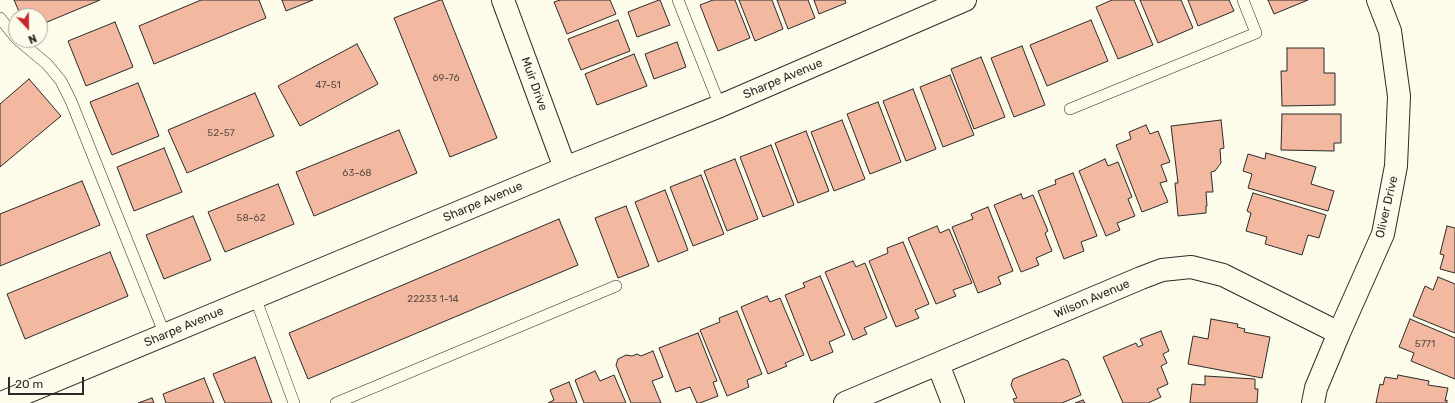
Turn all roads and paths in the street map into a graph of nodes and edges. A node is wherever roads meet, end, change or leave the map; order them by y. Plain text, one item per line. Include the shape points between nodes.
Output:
1 (503, 0) edge
2 (678, 0) edge
3 (965, 0) edge
4 (1243, 0) edge
5 (1378, 0) edge
6 (0, 18) edge
7 (8, 28) edge
8 (28, 48) edge
9 (720, 106) junction
10 (1070, 108) dead end
11 (565, 168) junction
12 (616, 286) dead end
13 (255, 297) junction
14 (1339, 332) junction
15 (165, 335) junction
16 (938, 364) junction
17 (1, 403) edge
18 (294, 403) edge
19 (336, 403) edge
20 (845, 403) edge
21 (953, 403) edge
22 (1313, 403) edge

1 - 11 street, Muir Drive
2 - 9 lane
3 - 9 street, Sharpe Avenue
4 - 10 lane via 1256,33
5 - 14 street, Oliver Drive via 1390,31 1399,96 1396,166 1383,234
6 - 7 lane
8 - 15 lane via 47,64 61,81 71,101
9 - 11 street, Sharpe Avenue
11 - 13 street, Sharpe Avenue
12 - 19 lane
13 - 15 street, Sharpe Avenue
13 - 18 lane
14 - 16 street, Wilson Avenue via 1223,275 1191,267 1162,270 1141,278
14 - 22 street, Oliver Drive via 1316,388
15 - 17 street, Sharpe Avenue
16 - 20 street, Wilson Avenue
16 - 21 street

